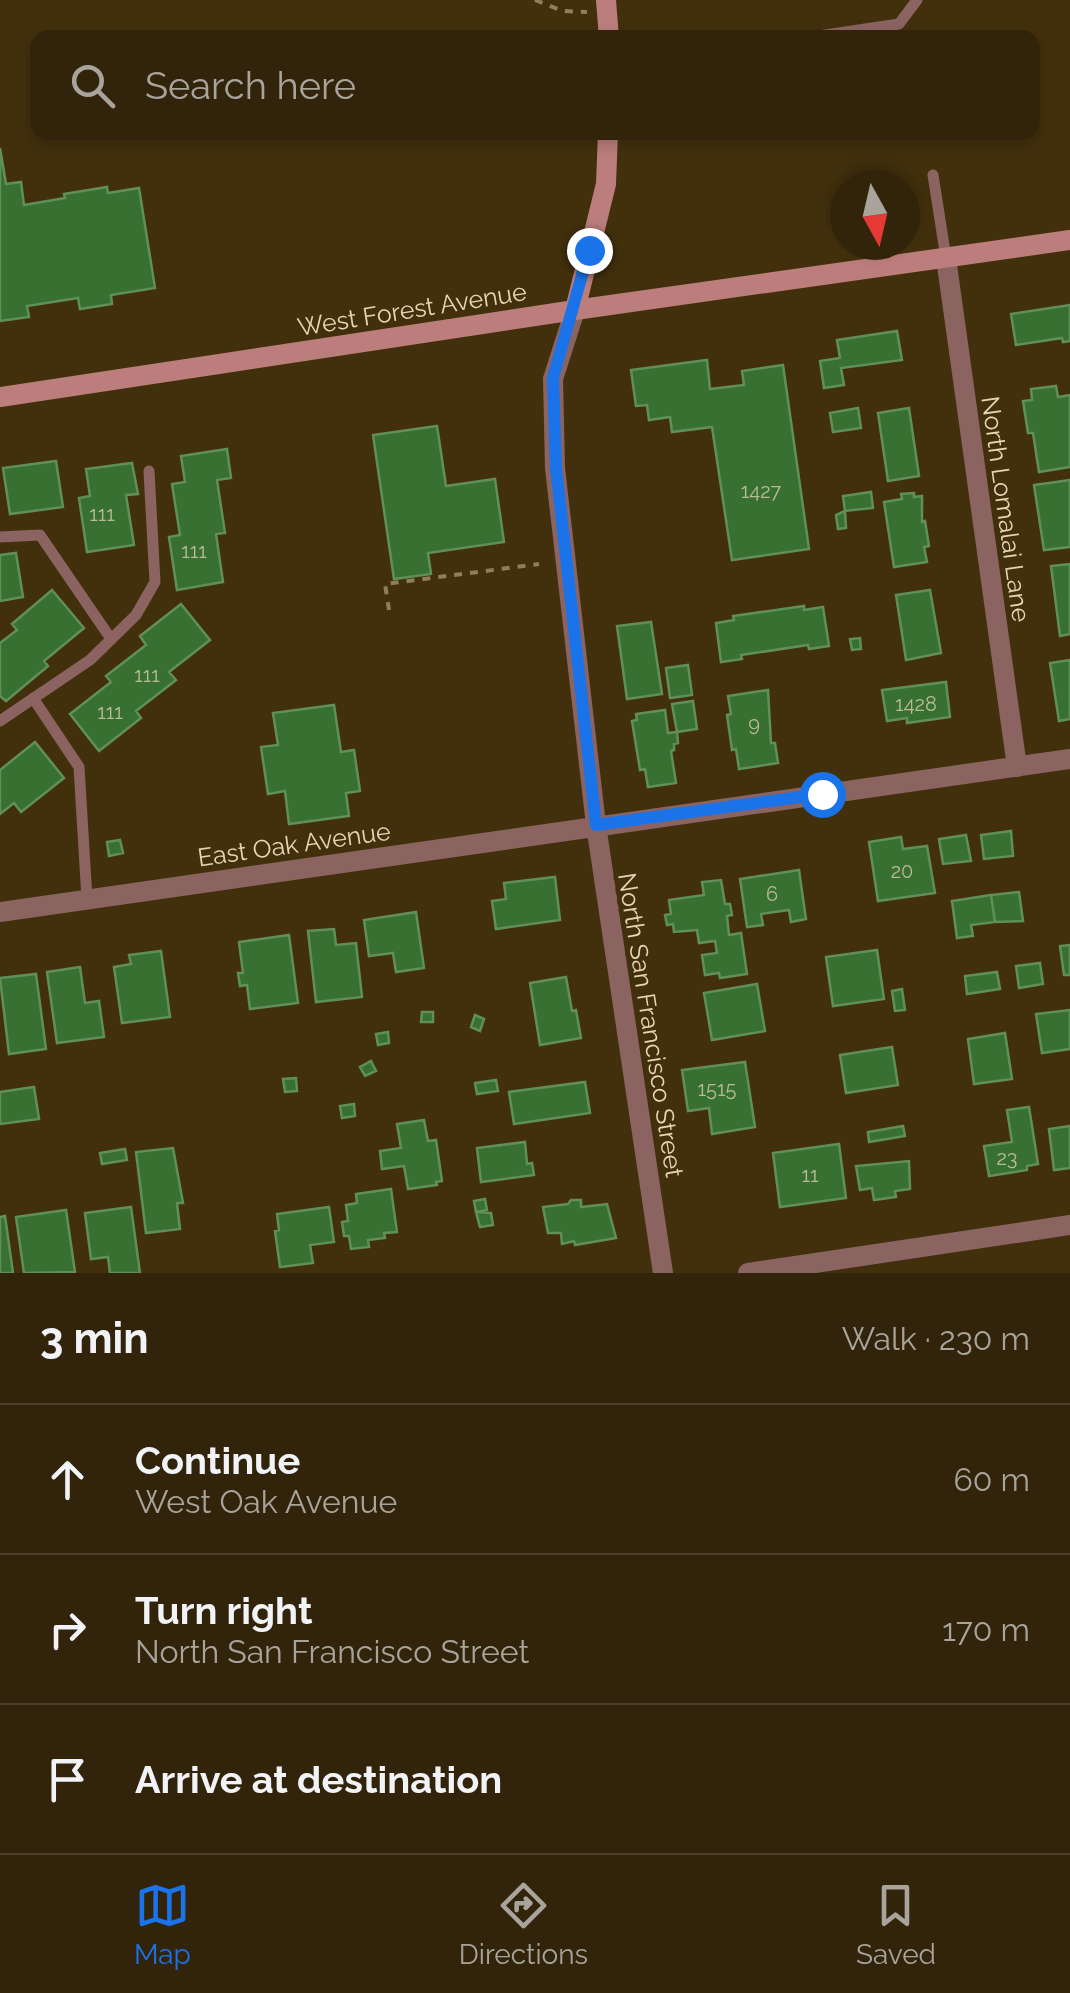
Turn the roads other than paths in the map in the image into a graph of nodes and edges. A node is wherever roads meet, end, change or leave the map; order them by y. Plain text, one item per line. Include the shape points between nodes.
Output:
1 (917, 0) edge
2 (859, 30) edge
3 (608, 140) edge
4 (933, 175) dead end
5 (1070, 240) edge
6 (946, 258) junction
7 (575, 310) junction
8 (0, 397) edge
9 (150, 471) dead end
10 (0, 537) edge
11 (111, 639) junction
12 (33, 698) junction
13 (0, 721) edge
14 (1070, 760) edge
15 (1018, 767) junction
16 (596, 825) junction
17 (87, 899) junction
18 (0, 912) edge
19 (1070, 1225) edge
20 (663, 1273) edge
21 (748, 1273) edge

1 - 2 lane via 899,24
3 - 7 main road, North San Francisco Street via 606,184
4 - 6 lane
5 - 6 main road, West Forest Avenue
6 - 7 main road, West Forest Avenue
6 - 15 street, North Lomalai Lane
7 - 8 main road, West Forest Avenue
7 - 16 street, North San Francisco Street via 553,378 556,468
9 - 11 lane via 155,582 136,615
10 - 11 lane via 40,535
11 - 12 lane
12 - 13 lane
12 - 17 lane via 79,767
14 - 15 street, East Oak Avenue
15 - 16 street, East Oak Avenue
16 - 17 street, East Oak Avenue
16 - 20 street, North San Francisco Street
17 - 18 street, East Oak Avenue
19 - 21 street

